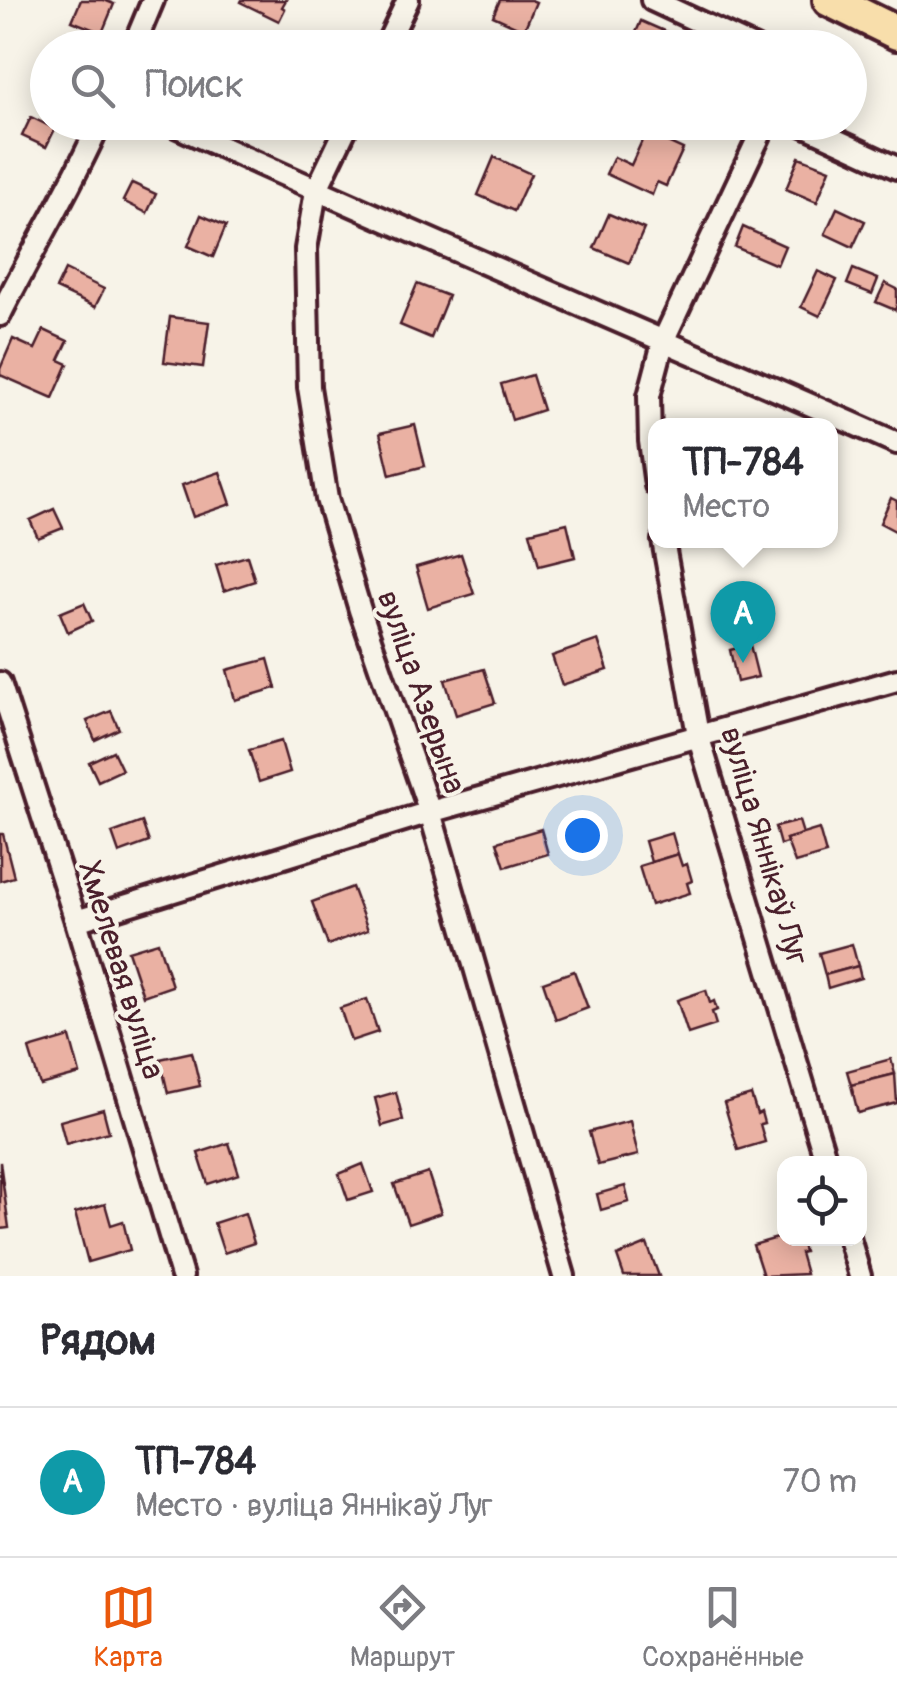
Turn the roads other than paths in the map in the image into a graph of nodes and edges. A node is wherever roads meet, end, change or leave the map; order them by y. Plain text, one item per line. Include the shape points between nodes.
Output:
1 (153, 0) edge
2 (408, 0) edge
3 (652, 0) edge
4 (830, 0) edge
5 (140, 30) edge
6 (394, 30) edge
7 (716, 30) edge
8 (897, 32) edge
9 (92, 140) edge
10 (206, 140) edge
11 (340, 140) edge
12 (758, 140) edge
13 (836, 140) edge
14 (897, 168) edge
15 (316, 191) junction
16 (0, 315) edge
17 (664, 339) junction
18 (649, 418) edge
19 (897, 443) edge
20 (664, 548) edge
21 (897, 680) edge
22 (0, 683) edge
23 (698, 735) junction
24 (430, 812) junction
25 (76, 921) junction
26 (825, 1156) edge
27 (851, 1246) edge
28 (182, 1276) edge
29 (564, 1276) edge
30 (860, 1276) edge

1 - 5 street
2 - 6 street
3 - 7 street
4 - 8 main road
9 - 16 street
10 - 15 street
11 - 15 street, вуліца Азерына
12 - 17 street
13 - 14 street
15 - 17 street
15 - 24 street, вуліца Азерына via 306,250 309,388 327,499
17 - 18 street
17 - 19 street
20 - 23 street, вуліца Яннікаў Луг
21 - 23 street
22 - 25 street, Хмелевая вуліца
23 - 24 street
23 - 26 street, вуліца Яннікаў Луг
24 - 25 street
24 - 29 street, вуліца Азерына
25 - 28 street, Хмелевая вуліца
27 - 30 street

